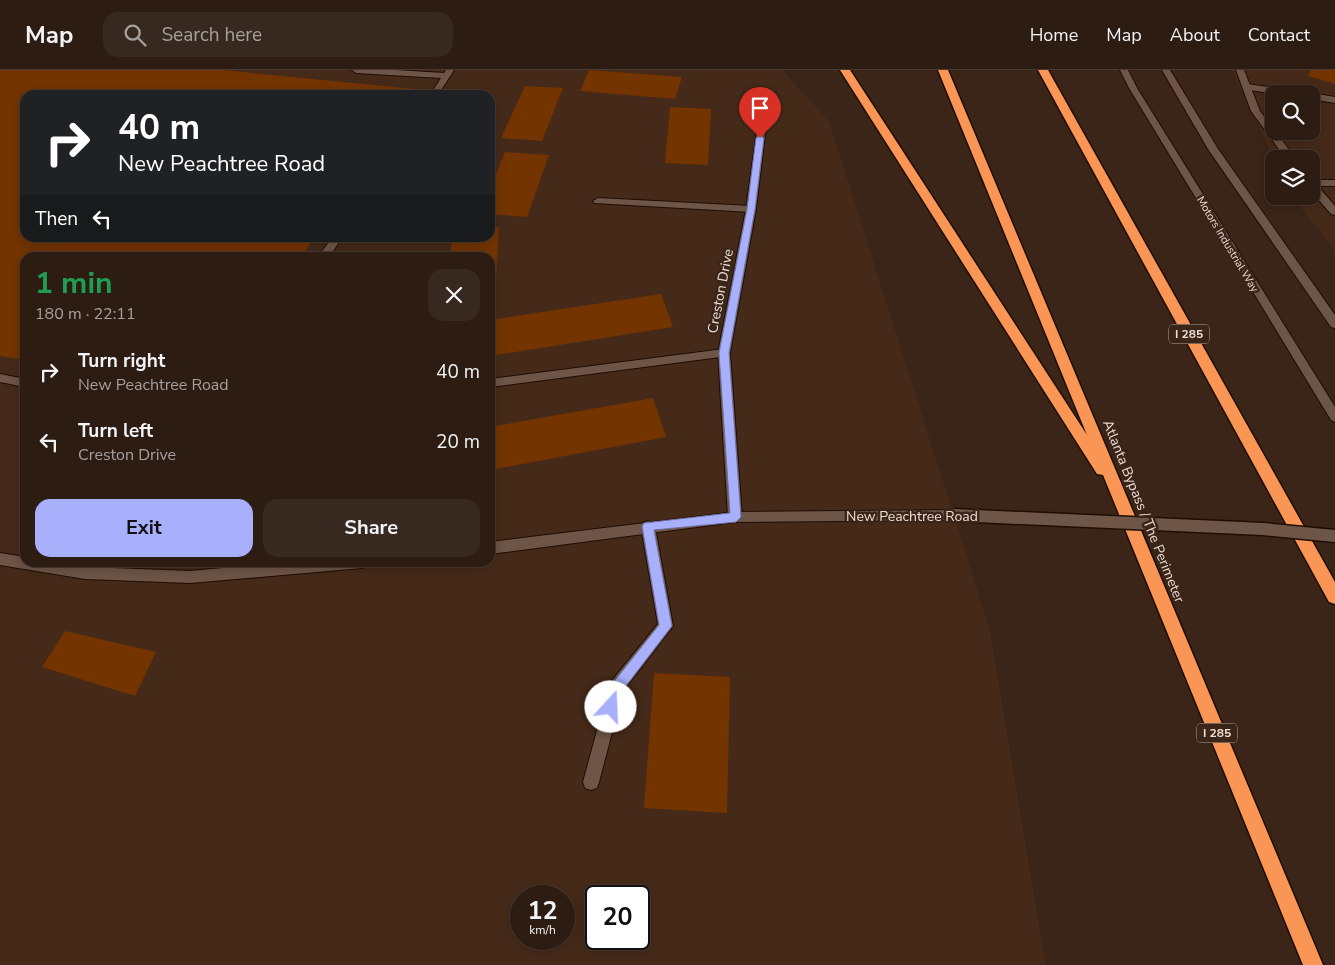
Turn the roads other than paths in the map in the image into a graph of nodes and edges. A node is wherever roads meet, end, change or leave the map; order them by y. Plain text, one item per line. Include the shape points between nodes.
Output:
1 (356, 70) edge
2 (845, 70) edge
3 (943, 70) edge
4 (1043, 70) edge
5 (1124, 70) edge
6 (1166, 70) edge
7 (1240, 70) edge
8 (448, 73) edge
9 (1247, 88) junction
10 (437, 90) edge
11 (1265, 90) edge
12 (1320, 98) edge
13 (1335, 100) edge
14 (765, 102) dead end
15 (1284, 150) edge
16 (1335, 183) edge
17 (1320, 184) edge
18 (1320, 194) edge
19 (598, 201) dead end
20 (751, 209) junction
21 (1335, 212) edge
22 (1335, 324) edge
23 (724, 353) junction
24 (0, 378) edge
25 (20, 382) edge
26 (495, 382) edge
27 (1335, 417) edge
28 (1122, 501) junction
29 (736, 517) junction
30 (648, 526) junction
31 (1335, 536) edge
32 (495, 547) edge
33 (0, 559) edge
34 (20, 562) edge
35 (49, 567) edge
36 (296, 567) edge
37 (1335, 597) edge
38 (591, 782) dead end
39 (1313, 965) edge

1 - 8 street
2 - 28 highway
3 - 28 highway, Atlanta Bypass / The Perimeter / I 285
4 - 37 highway, I 285
5 - 27 street, Motors Industrial Way
6 - 22 street via 1213,149
7 - 9 street
8 - 10 street
9 - 11 street
9 - 15 street via 1256,111
12 - 13 street
14 - 20 street, Creston Drive
16 - 17 street
18 - 21 street
19 - 20 street
20 - 23 street, Creston Drive
23 - 26 street
23 - 29 street, Creston Drive
24 - 25 street
28 - 39 highway, Atlanta Bypass / The Perimeter / I 285
29 - 30 street, New Peachtree Road
29 - 31 street, New Peachtree Road, bridge via 954,515 1263,529
30 - 32 street, New Peachtree Road
30 - 38 street via 666,626 616,688
33 - 34 street
35 - 36 street via 85,573 190,577

